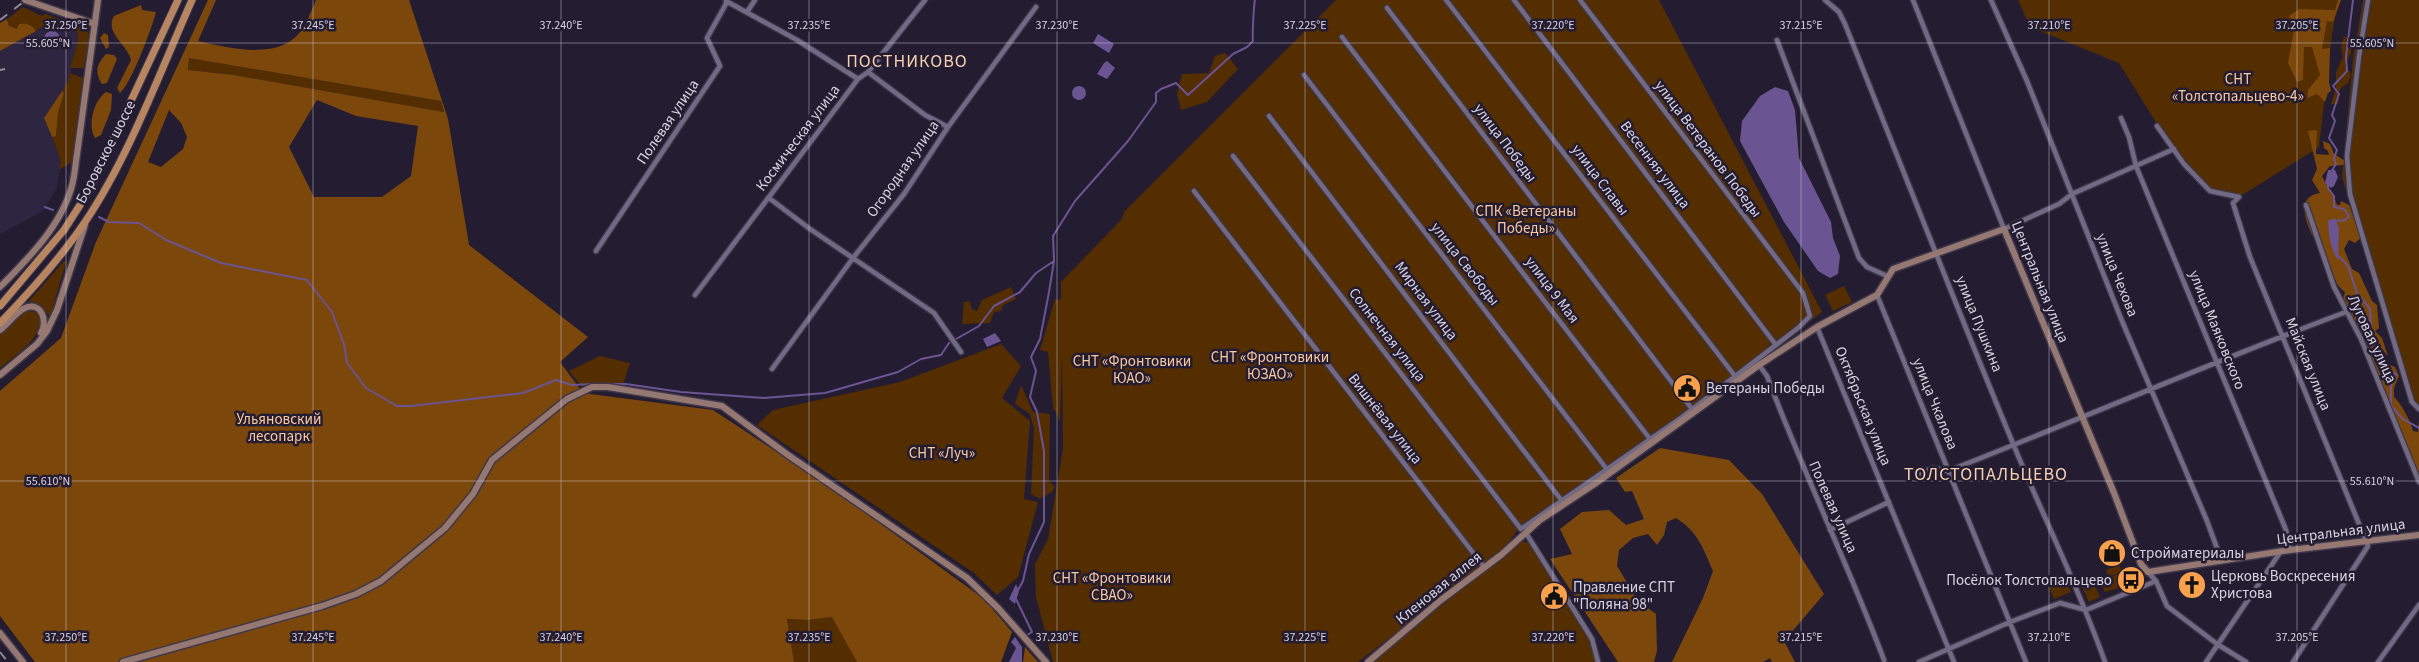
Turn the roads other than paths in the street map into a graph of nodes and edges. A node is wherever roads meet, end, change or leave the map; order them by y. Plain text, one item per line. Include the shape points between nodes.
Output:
1 (25, 0) edge
2 (98, 0) edge
3 (178, 0) edge
4 (192, 0) edge
5 (755, 0) edge
6 (924, 0) edge
7 (1446, 0) edge
8 (1514, 0) edge
9 (1580, 0) edge
10 (1825, 0) edge
11 (1913, 0) edge
12 (1991, 0) edge
13 (2368, 0) edge
14 (726, 1) edge
15 (1036, 7) dead end
16 (1387, 8) dead end
17 (747, 12) junction
18 (95, 24) junction
19 (1342, 37) dead end
20 (1777, 40) dead end
21 (868, 72) junction
22 (1304, 75) dead end
23 (858, 79) junction
24 (1269, 116) dead end
25 (2121, 118) dead end
26 (2157, 126) dead end
27 (948, 127) junction
28 (2174, 149) junction
29 (1233, 156) dead end
30 (2136, 166) junction
31 (1194, 191) dead end
32 (2072, 194) junction
33 (770, 198) junction
34 (2306, 205) dead end
35 (86, 222) junction
36 (2004, 229) junction
37 (596, 251) dead end
38 (1936, 253) junction
39 (852, 258) junction
40 (1887, 276) junction
41 (0, 287) edge
42 (695, 295) dead end
43 (1877, 295) junction
44 (0, 306) edge
45 (2346, 312) junction
46 (0, 323) edge
47 (1817, 327) junction
48 (0, 330) edge
49 (2283, 336) junction
50 (1776, 345) junction
51 (31, 349) junction
52 (961, 352) dead end
53 (2215, 361) junction
54 (1759, 365) junction
55 (772, 369) dead end
56 (0, 375) edge
57 (1735, 376) junction
58 (2150, 389) junction
59 (2419, 409) edge
60 (1692, 410) junction
61 (2082, 418) junction
62 (1650, 439) junction
63 (2014, 445) junction
64 (1606, 468) junction
65 (1948, 470) junction
66 (1919, 474) dead end
67 (2419, 482) edge
68 (1562, 501) junction
69 (1889, 502) junction
70 (1830, 530) junction
71 (1524, 531) junction
72 (2419, 535) edge
73 (2368, 541) junction
74 (2290, 550) junction
75 (2281, 551) junction
76 (2221, 560) junction
77 (1484, 567) junction
78 (2148, 572) junction
79 (2156, 581) junction
80 (2419, 605) edge
81 (2086, 610) junction
82 (2010, 622) junction
83 (0, 633) edge
84 (2218, 644) junction
85 (1947, 649) junction
86 (1884, 660) dead end
87 (23, 662) edge
88 (123, 662) edge
89 (1046, 662) edge
90 (1368, 662) edge
91 (1598, 662) edge
92 (1919, 662) edge
93 (1954, 662) edge
94 (2026, 662) edge
95 (2105, 662) edge
96 (2206, 662) edge
97 (2246, 662) edge
98 (2293, 662) edge
99 (2378, 662) edge

1 - 18 street
2 - 18 street
3 - 44 main road, Боровское шоссе via 85,197 64,230
4 - 35 main road, Боровское шоссе via 122,158
5 - 17 street
6 - 21 street, Космическая улица
7 - 57 street, улица Славы
8 - 50 street, Весенняя улица
9 - 50 street, улица Ветеранов Победы via 1803,293 1810,316
10 - 38 street, улица Пушкина via 1839,12 1845,24
11 - 36 street, Центральная улица
12 - 32 street, улица Чехова
13 - 59 street via 2347,156 2350,194 2412,402
14 - 17 street
14 - 37 street, Полевая улица via 707,38 720,66
15 - 27 street, Огородная улица
16 - 60 street, улица Победы
17 - 23 street
18 - 41 street via 70,194 46,235
19 - 62 street, улица 9 Мая
20 - 40 street via 1859,258 1867,267
21 - 23 street, Космическая улица
21 - 27 street via 925,115
22 - 64 street, улица Свободы
23 - 33 street, Космическая улица
24 - 68 street, Мирная улица
25 - 30 street, улица Маяковского
26 - 28 street
27 - 39 street, Огородная улица via 904,194
28 - 30 street
28 - 49 street, Майская улица via 2210,191 2239,197 2233,203 2250,257
29 - 71 street, Солнечная улица
30 - 32 street
30 - 53 street, улица Маяковского
31 - 77 street, Вишнёвая улица
32 - 36 street via 2059,204
32 - 58 street, улица Чехова
33 - 39 street
33 - 42 street, Космическая улица
34 - 45 street, Луговая улица via 2330,277
35 - 46 main road, Боровское шоссе via 48,273
35 - 51 street via 52,321
36 - 38 street
36 - 61 street, Центральная улица
38 - 40 street via 1893,269
38 - 63 street, улица Пушкина
39 - 52 street via 934,313
39 - 55 street, Огородная улица
40 - 43 street
43 - 47 street, Кленовая аллея
43 - 65 street, улица Чкалова
45 - 49 street
45 - 67 street, Луговая улица via 2361,339
47 - 54 street, Кленовая аллея
47 - 69 street, Октябрьская улица
48 - 51 street via 25,308 40,311 45,324
49 - 53 street
49 - 73 street, Майская улица
50 - 57 street
51 - 56 street
53 - 58 street
53 - 74 street, улица Маяковского via 2286,530
54 - 60 street, Кленовая аллея
54 - 70 street, Полевая улица via 1767,376 1798,459
57 - 60 street
58 - 61 street
58 - 76 street, улица Чехова
60 - 62 street
60 - 71 street, Кленовая аллея via 1596,483
61 - 63 street
61 - 78 street, Центральная улица via 2141,564
62 - 64 street
63 - 65 street
63 - 81 street, улица Пушкина
64 - 68 street
65 - 66 street via 1933,468
65 - 82 street, улица Чкалова
68 - 71 street
69 - 70 street
69 - 85 street, Октябрьская улица
70 - 86 street, Полевая улица
71 - 77 street, Кленовая аллея
71 - 91 street, Солнечная улица via 1592,639
72 - 73 street, Центральная улица
73 - 74 street, Центральная улица
73 - 98 street via 2368,550
74 - 75 street, Центральная улица
75 - 76 street, Центральная улица
75 - 84 street
76 - 78 street, Центральная улица
77 - 90 street, Кленовая аллея
78 - 79 street, Центральная улица
79 - 81 street
79 - 84 street, Центральная улица via 2167,606
80 - 99 street
81 - 82 street via 2060,603
81 - 95 street, улица Пушкина
82 - 85 street
82 - 94 street, улица Чкалова
83 - 87 street
84 - 96 street
84 - 97 street, Центральная улица
85 - 92 street
85 - 93 street, Октябрьская улица
88 - 89 street via 322,606 380,581 445,528 473,494 493,459 567,399 592,387 608,387 722,406 967,578

